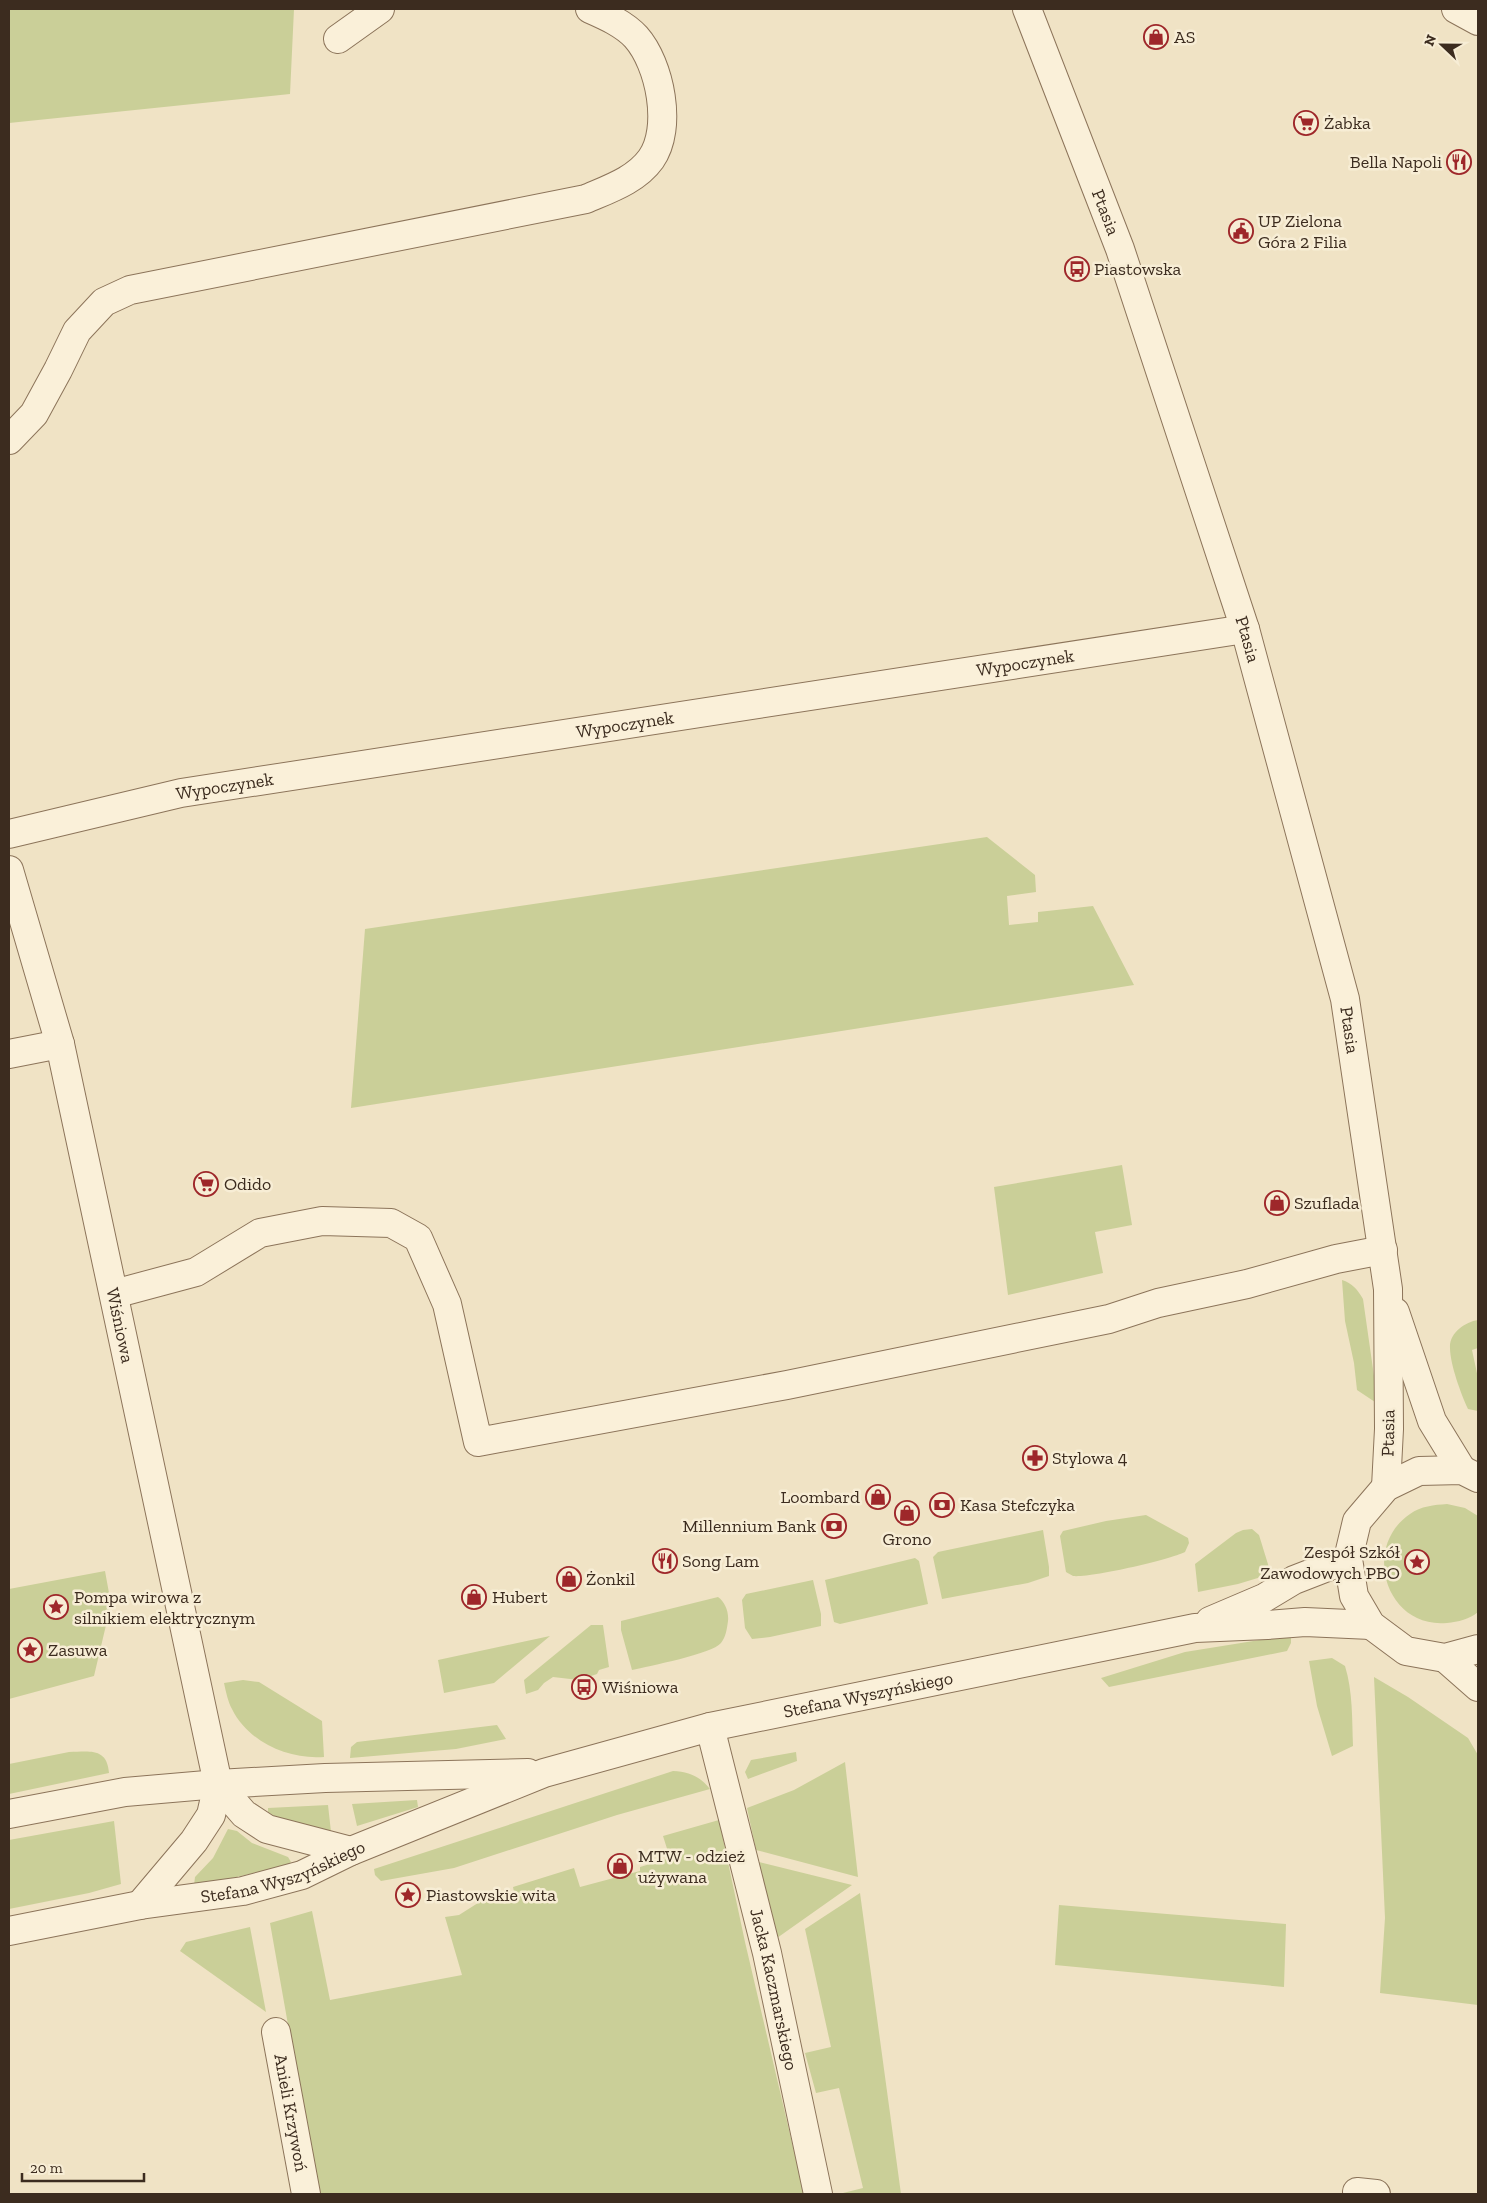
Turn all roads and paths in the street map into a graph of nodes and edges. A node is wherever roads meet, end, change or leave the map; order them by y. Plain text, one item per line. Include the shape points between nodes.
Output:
1 (380, 9) edge
2 (590, 9) edge
3 (1027, 9) edge
4 (1456, 9) edge
5 (1478, 20) edge
6 (338, 39) dead end
7 (9, 440) edge
8 (1245, 629) junction
9 (9, 834) edge
10 (9, 870) edge
11 (60, 1044) junction
12 (9, 1054) edge
13 (1383, 1250) junction
14 (1388, 1289) junction
15 (114, 1294) junction
16 (1470, 1474) edge
17 (1386, 1487) junction
18 (1348, 1559) junction
19 (1371, 1625) junction
20 (1195, 1628) junction
21 (1478, 1649) edge
22 (1446, 1658) junction
23 (1478, 1687) edge
24 (710, 1727) junction
25 (544, 1773) junction
26 (218, 1784) junction
27 (9, 1814) edge
28 (351, 1851) junction
29 (140, 1905) junction
30 (9, 1931) edge
31 (276, 2032) dead end
32 (306, 2194) edge
33 (818, 2194) edge

1 - 6 street
2 - 7 street via 612,18 636,36 647,54 662,96 662,132 651,159 624,183 586,199 130,290 104,302 77,331 34,414
3 - 8 street, Ptasia via 1120,248
4 - 5 street
8 - 9 street, Wypoczynek via 181,793
8 - 13 street, Ptasia via 1345,1000
10 - 11 street, Wiśniowa
11 - 12 street
11 - 15 street, Wiśniowa
13 - 14 street, Ptasia
13 - 15 street via 1158,1303 1109,1319 787,1385 478,1442 447,1304 418,1238 391,1223 322,1221 260,1233 196,1272
14 - 16 street, Ptasia via 1432,1420
14 - 17 street, Ptasia
15 - 26 street, Wiśniowa
16 - 17 street via 1419,1471
17 - 18 street via 1357,1521
18 - 19 street via 1354,1596
18 - 20 street, Stefana Wyszyńskiego via 1294,1580 1264,1598
19 - 20 street, Stefana Wyszyńskiego via 1305,1622
19 - 22 street via 1406,1650
20 - 24 street, Stefana Wyszyńskiego
21 - 22 street
22 - 23 street
24 - 25 street, Stefana Wyszyńskiego
24 - 33 street, Jacka Kaczmarskiego via 767,1953
25 - 26 street, Stefana Wyszyńskiego via 336,1777
25 - 28 street, Stefana Wyszyńskiego
26 - 27 street, Stefana Wyszyńskiego via 125,1792
26 - 28 street via 244,1814 267,1829
26 - 29 street via 212,1815
28 - 29 street, Stefana Wyszyńskiego via 302,1875 243,1891
29 - 30 street, Stefana Wyszyńskiego
31 - 32 street, Anieli Krzywoń

